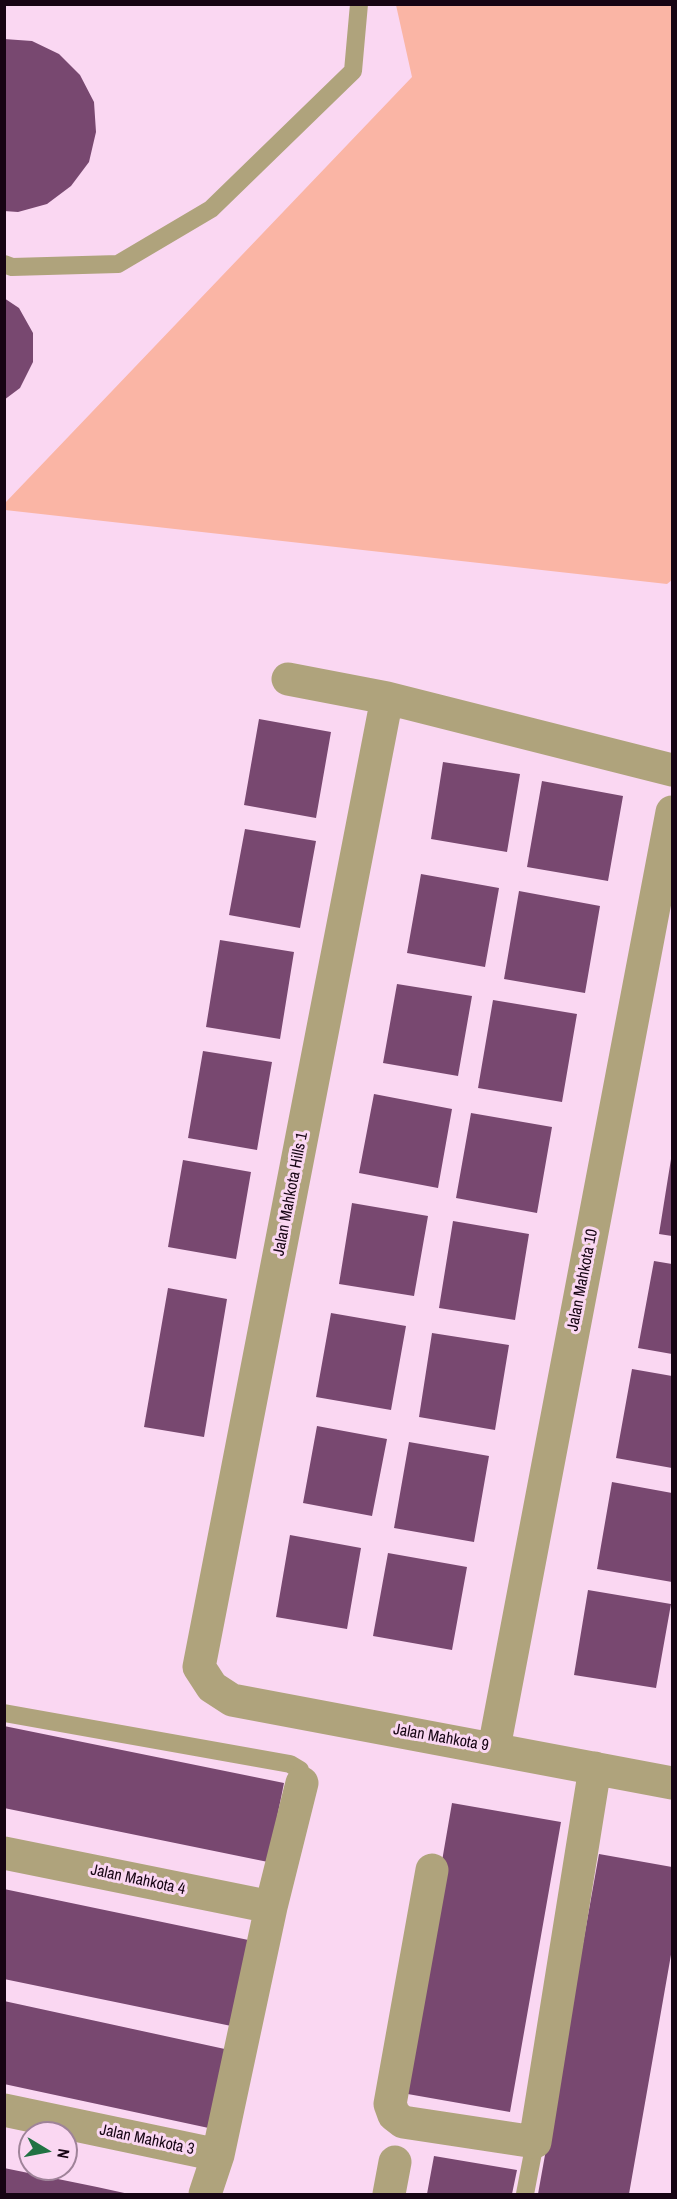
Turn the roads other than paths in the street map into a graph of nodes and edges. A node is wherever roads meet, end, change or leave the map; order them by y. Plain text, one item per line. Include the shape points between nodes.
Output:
1 (359, 4) edge
2 (4, 264) edge
3 (288, 679) dead end
4 (387, 698) junction
5 (672, 770) edge
6 (672, 812) edge
7 (212, 1688) joint
8 (4, 1713) edge
9 (494, 1748) junction
10 (595, 1768) junction
11 (302, 1783) joint
12 (672, 1783) edge
13 (4, 1853) edge
14 (432, 1870) dead end
15 (271, 1907) junction
16 (4, 2110) edge
17 (535, 2142) junction
18 (218, 2155) junction
19 (395, 2162) dead end
20 (206, 2194) edge
21 (389, 2194) edge
22 (525, 2194) edge

1 - 2 lane via 353,71 210,209 118,264
3 - 4 street
4 - 5 street
4 - 7 street, Jalan Mahkota Hills 1 via 199,1666
6 - 9 street, Jalan Mahkota 10
7 - 9 street, Jalan Mahkota 9 via 232,1700
8 - 11 lane via 290,1764 300,1770
9 - 10 street, Jalan Mahkota 9
10 - 12 street, Jalan Mahkota 9
10 - 17 street
11 - 15 street
13 - 15 street, Jalan Mahkota 4
14 - 17 street via 390,2104 394,2115 403,2122
15 - 18 street
16 - 18 street, Jalan Mahkota 3
17 - 22 lane
18 - 20 street
19 - 21 street

